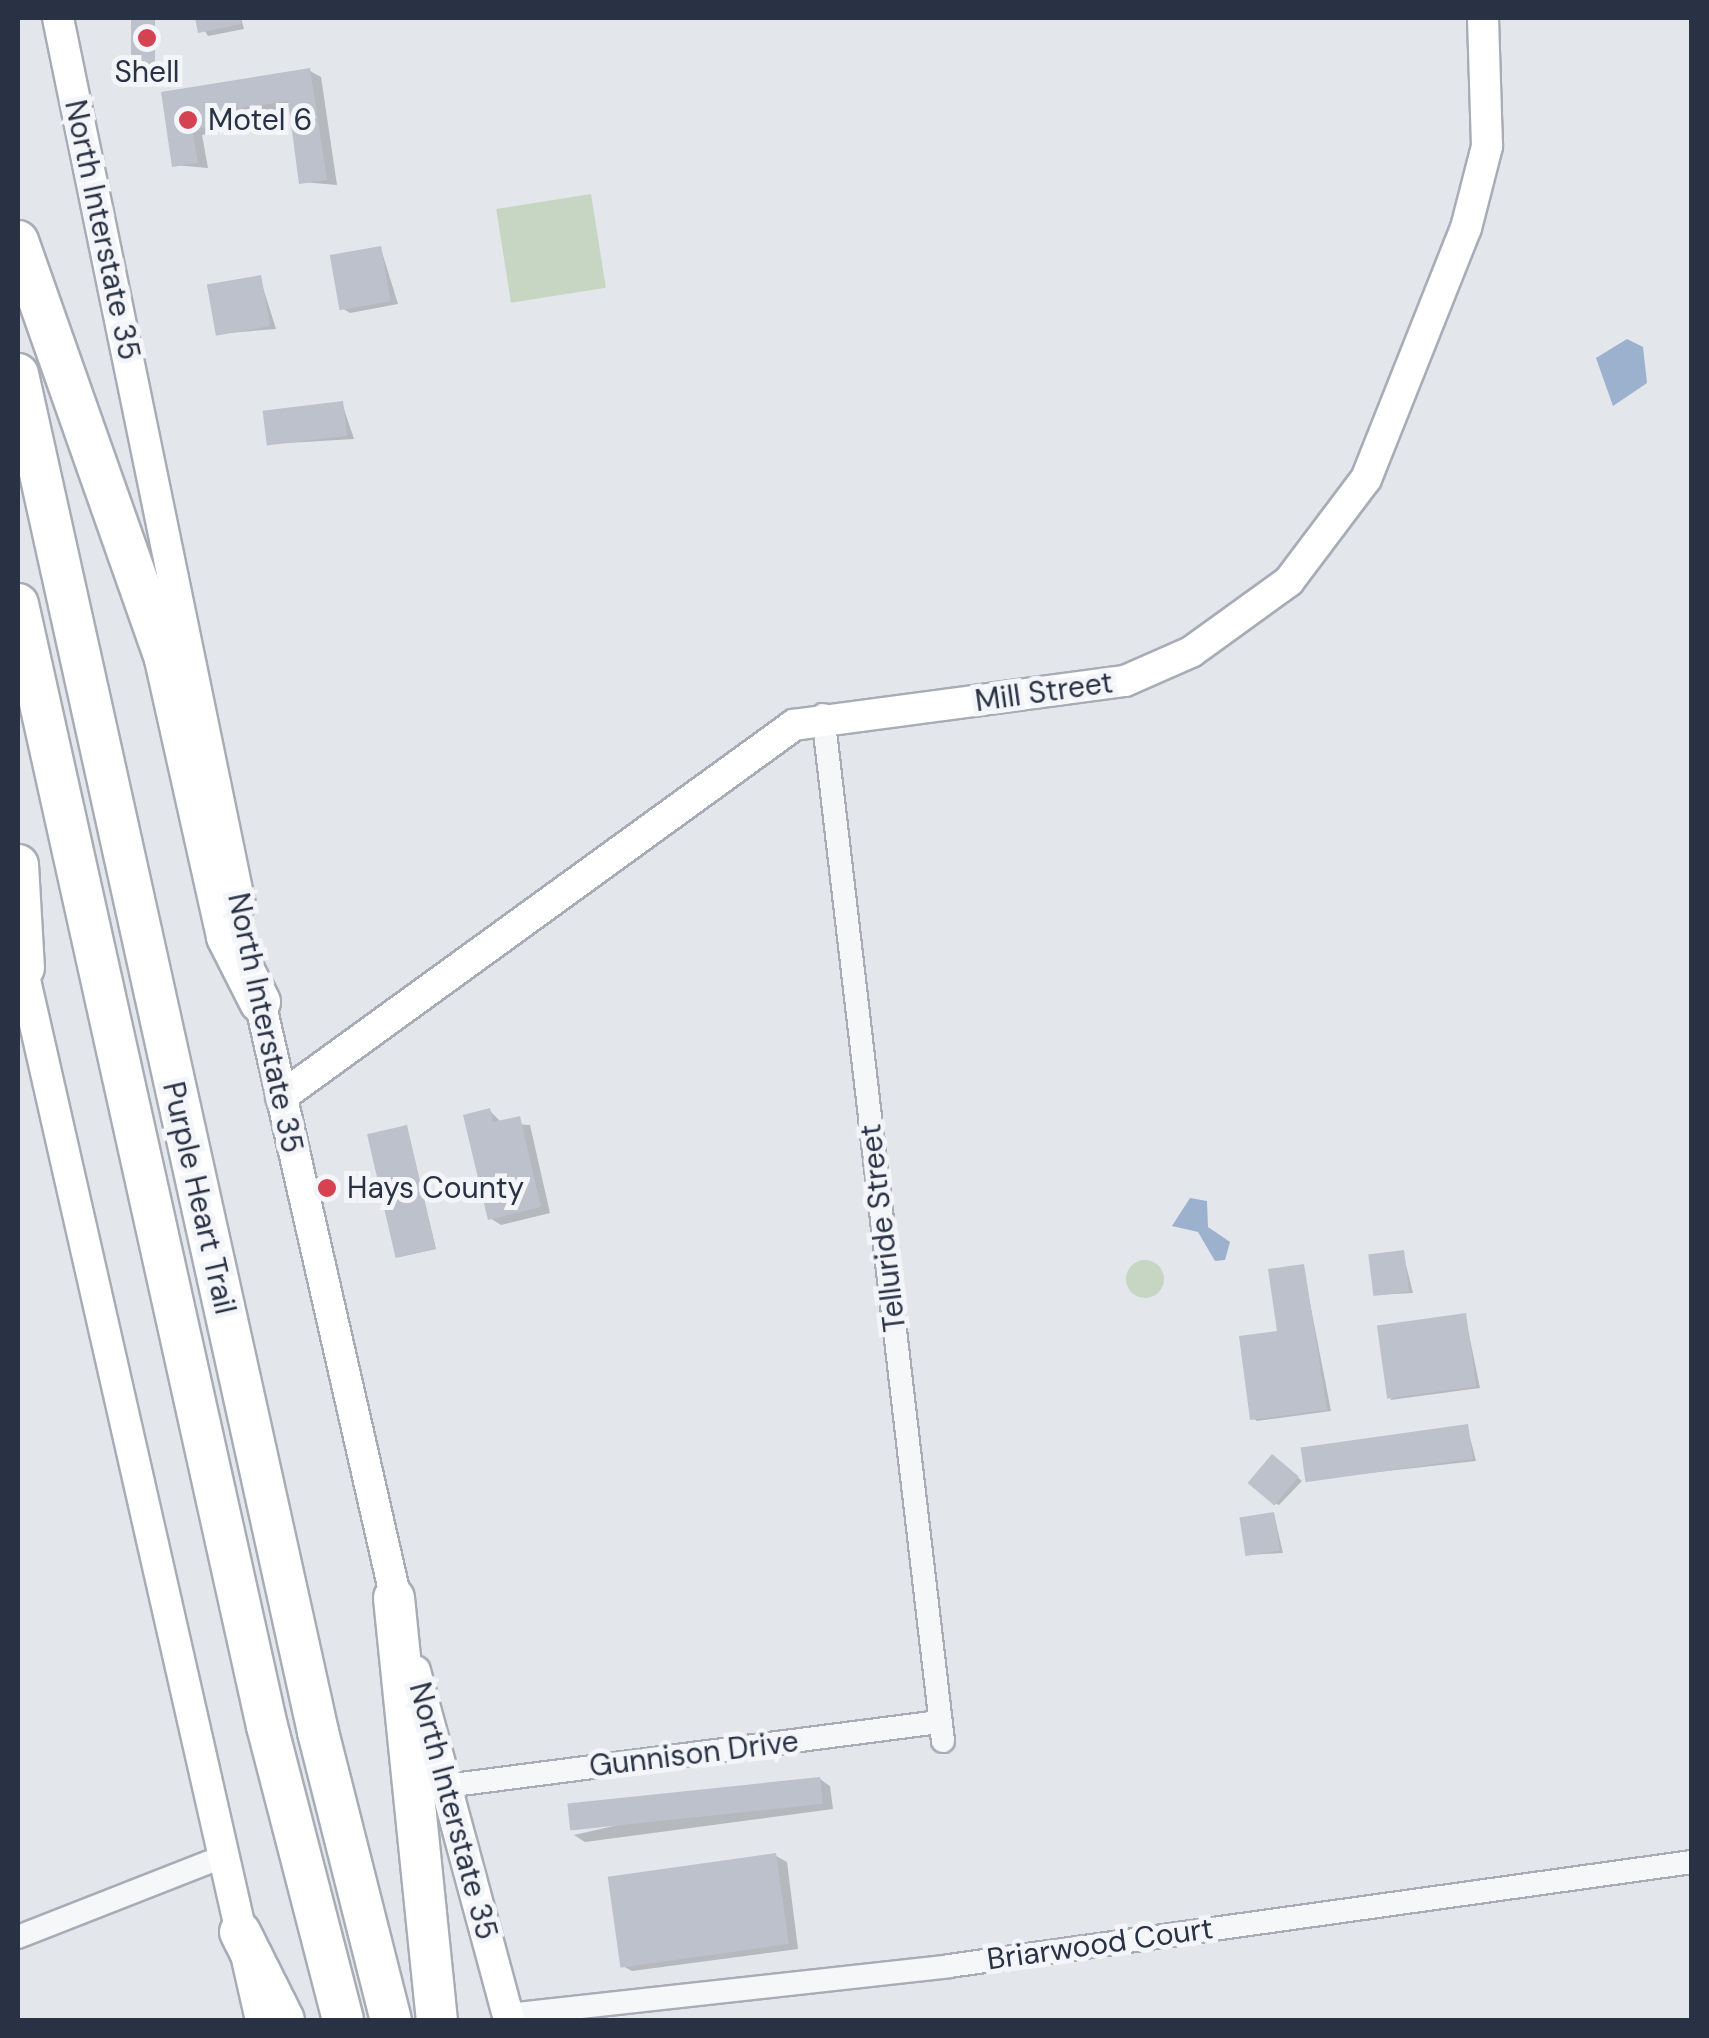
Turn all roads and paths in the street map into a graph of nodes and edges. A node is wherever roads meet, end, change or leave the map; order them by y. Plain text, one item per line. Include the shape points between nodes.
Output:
1 (58, 18) edge
2 (1483, 18) edge
3 (18, 241) edge
4 (18, 374) edge
5 (18, 604) edge
6 (823, 716) junction
7 (18, 865) edge
8 (21, 959) edge
9 (260, 1002) junction
10 (281, 1097) junction
11 (394, 1598) junction
12 (942, 1731) joint
13 (446, 1786) junction
14 (222, 1857) junction
15 (1692, 1862) edge
16 (240, 1932) junction
17 (18, 1938) edge
18 (508, 2018) edge
19 (261, 2020) edge
20 (284, 2020) edge
21 (343, 2020) edge
22 (391, 2020) edge
23 (437, 2020) edge

1 - 9 main road, North Interstate 35
2 - 6 main road, Mill Street via 1486,146 1466,228 1366,479 1320,549 1249,616 1125,680 1059,696
3 - 9 highway via 164,659 227,937
4 - 22 highway, Purple Heart Trail via 314,1713
5 - 21 highway, Purple Heart Trail via 262,1706
6 - 10 main road, Mill Street via 764,744
6 - 12 street, Telluride Street
7 - 8 highway
8 - 14 main road
9 - 10 main road, North Interstate 35
10 - 11 main road, North Interstate 35
11 - 13 main road, North Interstate 35
11 - 23 highway
12 - 13 street, Gunnison Drive
13 - 18 main road, North Interstate 35
14 - 16 main road
14 - 17 street
15 - 18 street, Briarwood Court via 949,1966
16 - 19 main road
16 - 20 highway

